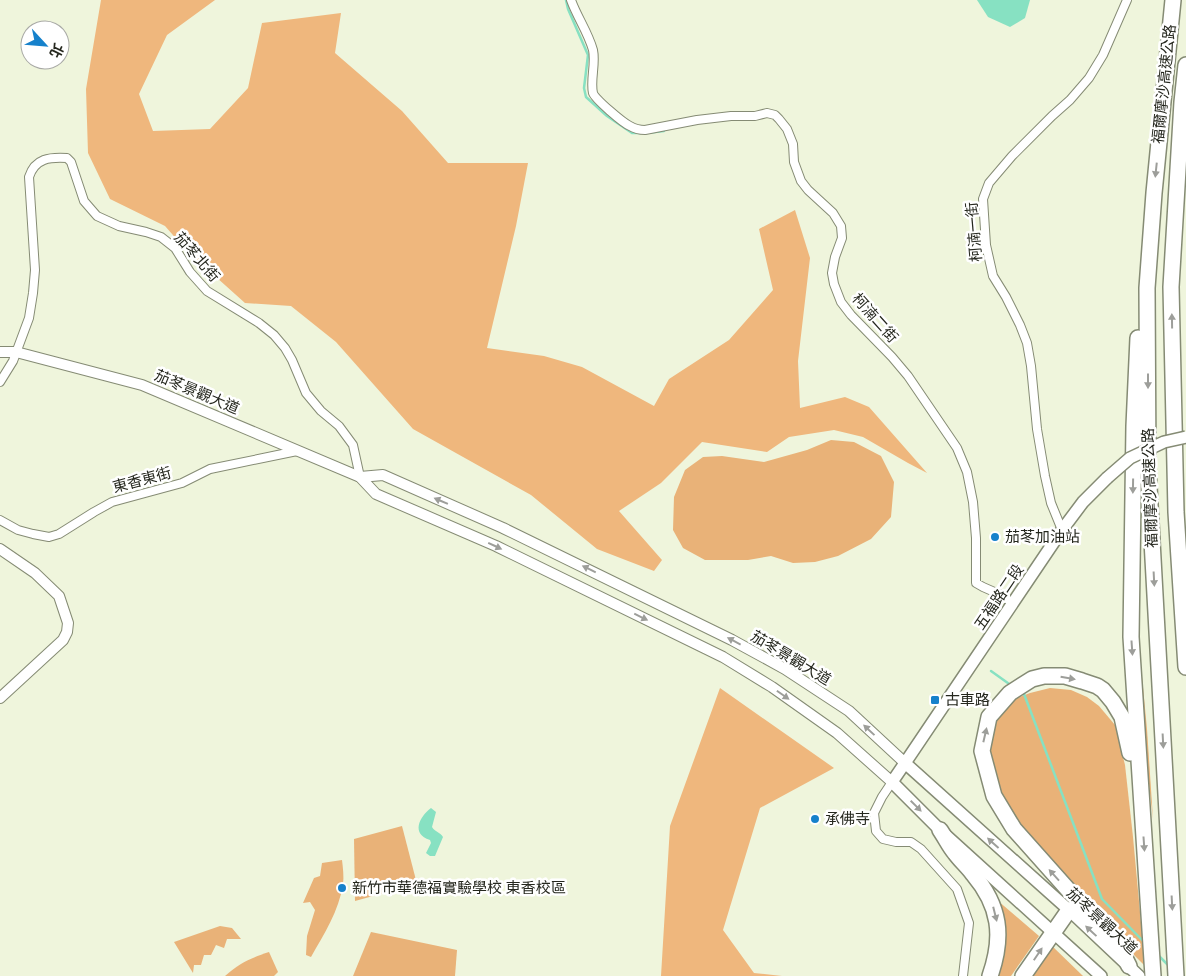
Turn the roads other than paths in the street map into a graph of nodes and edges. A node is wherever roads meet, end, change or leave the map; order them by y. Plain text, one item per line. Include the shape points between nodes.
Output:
1 (571, 0) edge
2 (1127, 0) edge
3 (1173, 0) edge
4 (1186, 65) edge
5 (1154, 193) junction
6 (0, 352) edge
7 (16, 352) junction
8 (0, 382) edge
9 (1186, 436) edge
10 (297, 450) junction
11 (360, 477) junction
12 (1176, 512) junction
13 (0, 520) edge
14 (1062, 530) junction
15 (0, 549) edge
16 (1186, 552) edge
17 (1014, 602) junction
18 (1186, 667) edge
19 (0, 698) edge
20 (905, 764) junction
21 (892, 782) junction
22 (1141, 795) junction
23 (940, 830) junction
24 (1068, 910) junction
25 (1053, 932) junction
26 (1134, 971) edge
27 (962, 976) edge
28 (990, 976) edge
29 (1023, 976) edge
30 (1101, 976) edge
31 (1153, 976) edge
32 (1176, 976) edge

1 - 17 street, 柯湳二街 via 593,51 594,96 631,127 645,130 697,120 767,113 780,119 793,144 794,162 801,181 842,226 832,273 841,302 908,376 956,448 967,472 976,538 976,582
2 - 14 street, 柯湳一街 via 1090,78 1012,156 989,183 983,199 986,245 993,276 1027,343 1045,476
3 -> 5 highway, 福爾摩沙高速公路
12 -> 4 highway, 福爾摩沙高速公路 via 1171,287
5 -> 22 highway via 1138,338 1134,426 1131,637
5 -> 32 highway, 福爾摩沙高速公路 via 1147,288 1148,468
6 - 7 street, 茄苳景觀大道
7 - 8 street, 茄苳北街
7 - 10 street, 茄苳景觀大道 via 142,384
7 - 11 street, 茄苳北街 via 29,318 35,270 29,176 39,162 52,157 67,158 84,202 97,216 119,226 160,237 175,248 207,291 274,335 292,360 306,393 353,445
9 - 14 main road, 五福路二段, bridge via 1130,458 1083,502
10 - 11 street, 茄苳景觀大道
10 - 13 street, 東香東街 via 210,468 182,484 112,502 49,537 18,530
20 -> 11 street, 茄苳景觀大道 via 849,711 732,640 503,528 383,475
11 -> 21 street, 茄苳景觀大道 via 376,494 496,546 723,657 837,733
12 - 16 highway
12 - 18 highway, 福爾摩沙高速公路
14 - 17 main road, 五福路二段
15 - 19 street via 20,561 59,596 68,623 63,640
17 - 20 main road, 五福路二段
20 - 21 main road, 五福路二段
24 -> 20 main road, 茄苳景觀大道
21 -> 23 main road, 茄苳景觀大道
21 - 27 street via 874,814 876,832 883,839 911,842 921,849 957,889 969,923
26 -> 22 highway via 1120,948 1014,829 994,796 982,751 990,717 1016,689 1032,679 1065,676 1090,683 1103,690 1122,717
22 -> 31 highway
23 - 25 main road, 茄苳景觀大道
23 -> 28 highway via 994,908 998,931
24 - 25 highway
26 -> 24 main road, 茄苳景觀大道
29 -> 25 highway
25 - 30 main road, 茄苳景觀大道

